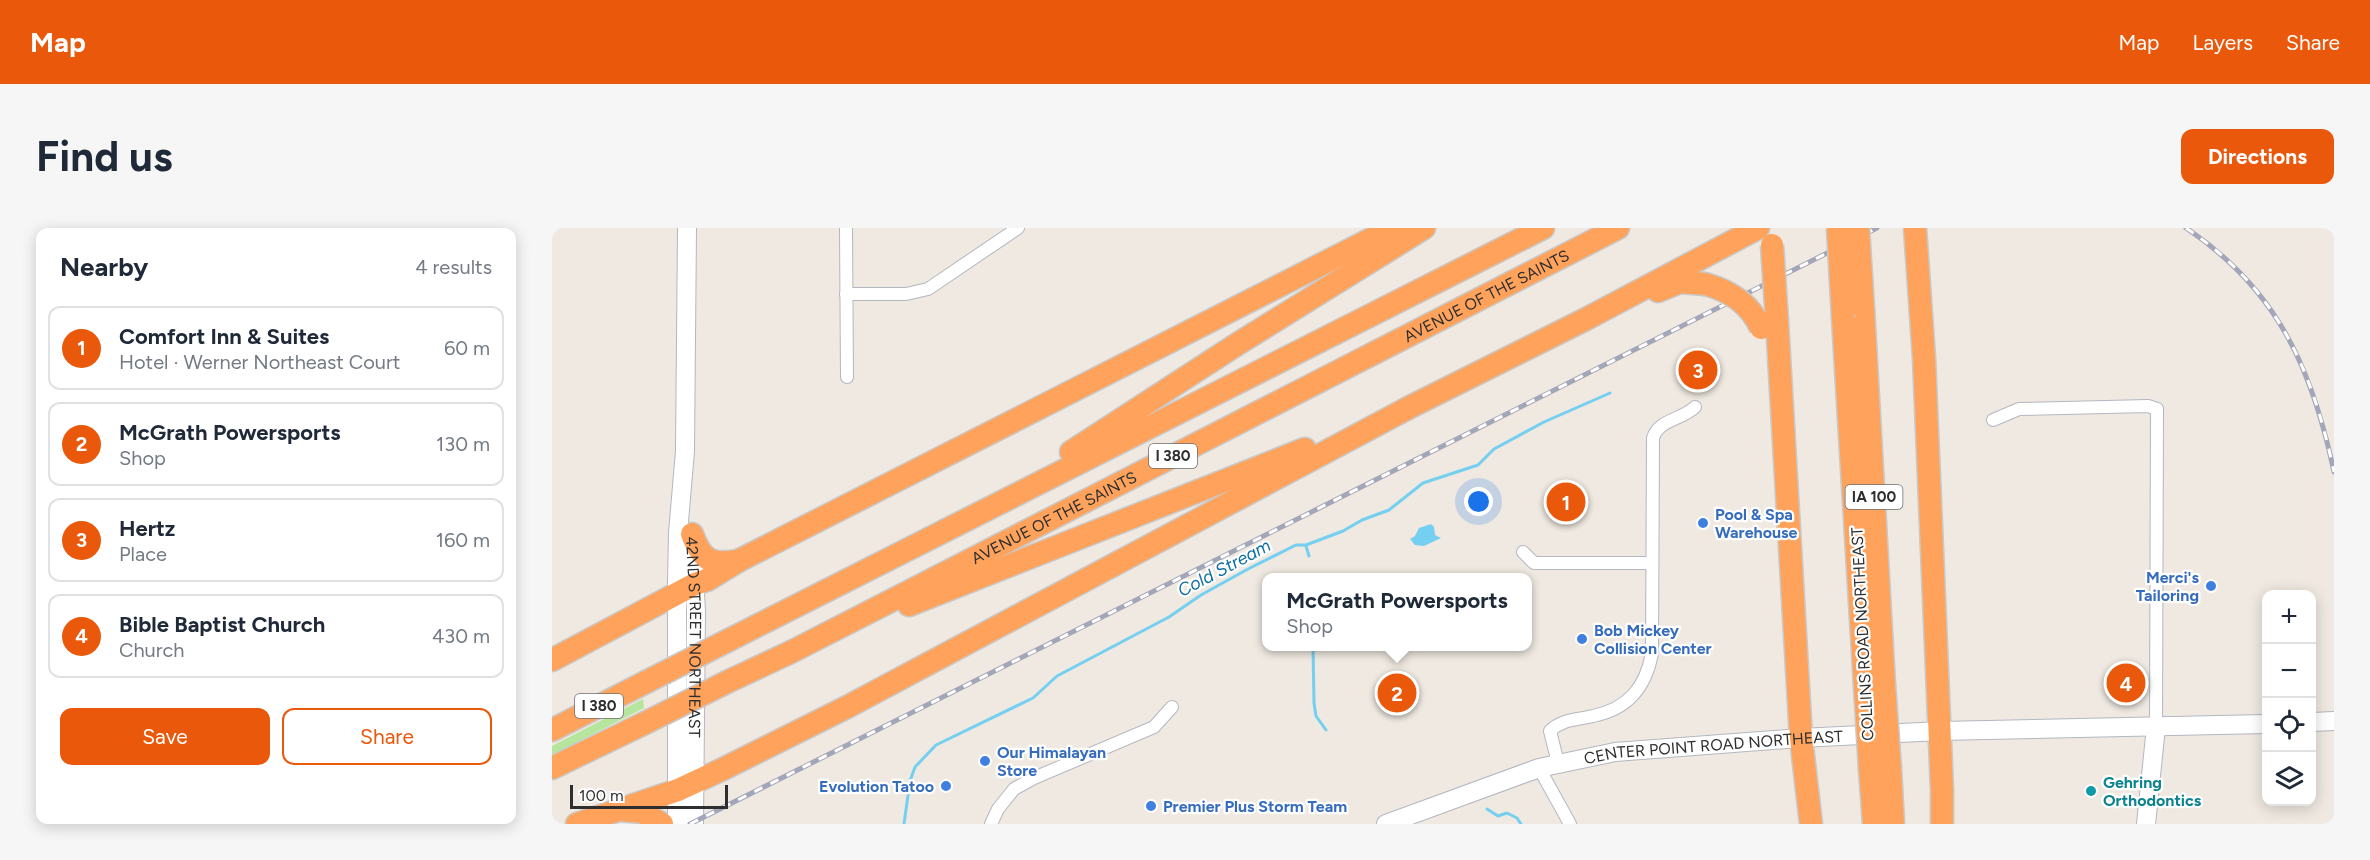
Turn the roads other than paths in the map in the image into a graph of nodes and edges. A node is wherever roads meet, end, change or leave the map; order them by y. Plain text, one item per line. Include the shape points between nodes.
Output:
1 (687, 228) edge
2 (846, 228) edge
3 (1018, 228) edge
4 (1392, 228) edge
5 (1424, 228) edge
6 (1543, 228) edge
7 (1618, 228) edge
8 (1838, 228) edge
9 (1858, 228) edge
10 (1915, 228) edge
11 (1767, 234) edge
12 (846, 294) junction
13 (1853, 313) junction
14 (1586, 319) junction
15 (1769, 325) junction
16 (847, 377) dead end
17 (1410, 407) junction
18 (1695, 407) dead end
19 (1993, 420) dead end
20 (685, 451) junction
21 (980, 512) junction
22 (692, 534) junction
23 (1522, 552) dead end
24 (738, 561) junction
25 (1652, 562) junction
26 (686, 589) junction
27 (793, 651) junction
28 (552, 660) edge
29 (1172, 707) dead end
30 (2262, 724) edge
31 (2156, 727) junction
32 (552, 730) edge
33 (1940, 731) junction
34 (1801, 738) junction
35 (1558, 763) junction
36 (552, 768) edge
37 (1539, 768) junction
38 (1880, 769) junction
39 (686, 786) junction
40 (616, 810) junction
41 (577, 824) edge
42 (662, 824) edge
43 (677, 824) edge
44 (694, 824) edge
45 (991, 824) edge
46 (1386, 824) edge
47 (1570, 824) edge
48 (1811, 824) edge
49 (1874, 824) edge
50 (1893, 824) edge
51 (1942, 824) edge
52 (2146, 824) edge

1 - 20 main road, 42ND STREET NORTHEAST
2 - 12 street
3 - 12 street via 928,289 906,294
4 - 24 highway
5 - 21 highway
6 - 21 highway, AVENUE OF THE SAINTS / I 380
7 - 27 highway, AVENUE OF THE SAINTS / I 380
8 - 13 highway, COLLINS ROAD NORTHEAST / IA 100, bridge
9 - 13 highway, COLLINS ROAD NORTHEAST / IA 100, bridge
10 - 33 highway
11 - 14 highway
11 - 15 highway, bridge
12 - 16 street
13 - 38 highway, COLLINS ROAD NORTHEAST / IA 100, bridge
14 - 15 highway, bridge via 1680,282 1705,284 1724,291
14 - 17 highway
15 - 34 highway via 1786,499
17 - 27 highway
17 - 39 highway via 847,707
18 - 25 street via 1659,426 1653,438
19 - 31 street via 2019,410 2148,406 2157,409
20 - 22 main road, 42ND STREET NORTHEAST
20 - 26 main road, 42ND STREET NORTHEAST via 678,533
21 - 32 highway, AVENUE OF THE SAINTS / I 380, bridge
22 - 24 highway via 697,549 706,557 718,564
22 - 26 main road, 42ND STREET NORTHEAST
23 - 25 street via 1534,563
24 - 26 highway
25 - 35 street via 1652,653 1642,686 1615,710 1557,724 1550,731
26 - 28 highway
26 - 39 main road, 42ND STREET NORTHEAST
27 - 36 highway, AVENUE OF THE SAINTS / I 380, bridge
29 - 45 street via 1154,727 1014,789
30 - 31 main road, CENTER POINT ROAD NORTHEAST
31 - 33 main road, CENTER POINT ROAD NORTHEAST
31 - 52 main road
33 - 34 main road, CENTER POINT ROAD NORTHEAST
33 - 51 highway
34 - 35 main road, CENTER POINT ROAD NORTHEAST via 1643,748
34 - 48 highway
35 - 37 main road, CENTER POINT ROAD NORTHEAST
37 - 46 main road, CENTER POINT ROAD NORTHEAST
37 - 47 street
38 - 49 highway, COLLINS ROAD NORTHEAST / IA 100
38 - 50 highway, COLLINS ROAD NORTHEAST / IA 100
39 - 40 highway
39 - 43 main road, 42ND STREET NORTHEAST
39 - 44 main road, 42ND STREET NORTHEAST
40 - 41 highway
40 - 42 highway via 642,812

